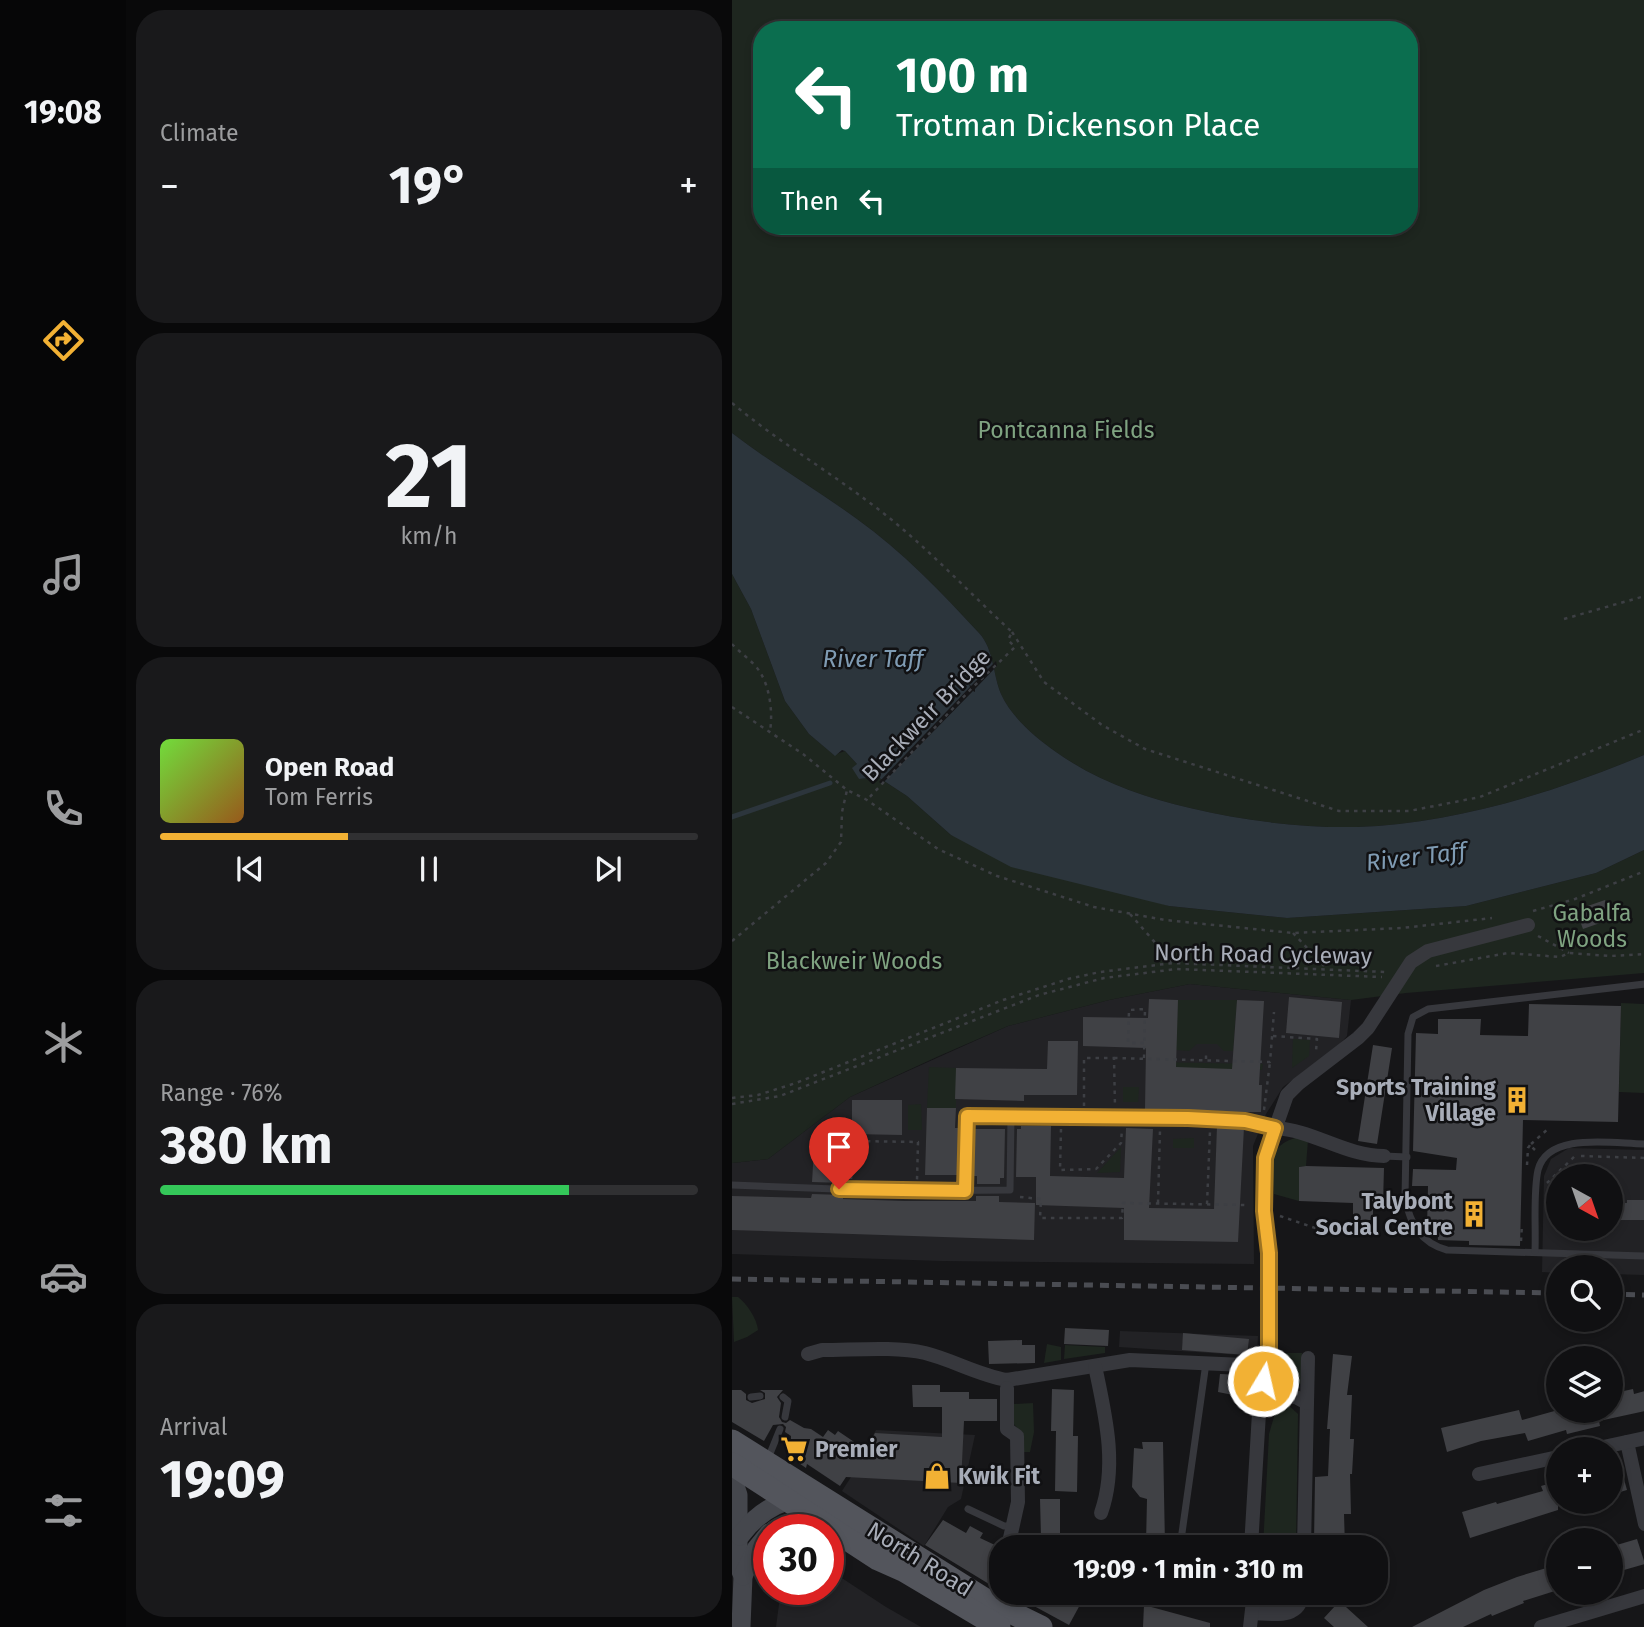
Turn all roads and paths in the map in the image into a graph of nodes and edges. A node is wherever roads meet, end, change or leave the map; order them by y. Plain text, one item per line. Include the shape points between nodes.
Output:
1 (732, 403) edge
2 (1644, 596) edge
3 (1564, 619) dead end
4 (1012, 632) junction
5 (732, 644) edge
6 (732, 706) edge
7 (1644, 729) edge
8 (770, 731) junction
9 (847, 790) junction
10 (867, 800) junction
11 (1644, 871) edge
12 (1130, 914) junction
13 (1496, 917) dead end
14 (1526, 919) junction
15 (1293, 933) junction
16 (732, 941) edge
17 (1569, 953) junction
18 (1644, 954) edge
19 (1173, 963) junction
20 (1325, 968) junction
21 (1400, 975) junction
22 (1644, 984) edge
23 (1274, 1012) dead end
24 (1272, 1036) junction
25 (1144, 1043) junction
26 (1206, 1051) dead end
27 (1316, 1053) dead end
28 (1114, 1058) junction
29 (1144, 1059) junction
30 (1206, 1059) junction
31 (1270, 1062) junction
32 (732, 1098) edge
33 (732, 1104) edge
34 (1084, 1109) dead end
35 (1115, 1110) dead end
36 (1264, 1115) dead end
37 (1011, 1116) junction
38 (1057, 1124) dead end
39 (1116, 1126) dead end
40 (1153, 1127) dead end
41 (1160, 1127) junction
42 (1169, 1127) dead end
43 (1210, 1128) dead end
44 (1275, 1128) junction
45 (1549, 1128) dead end
46 (1644, 1144) edge
47 (1384, 1156) joint
48 (1407, 1157) junction
49 (1644, 1158) edge
50 (1543, 1159) junction
51 (850, 1181) dead end
52 (917, 1182) dead end
53 (732, 1185) edge
54 (1542, 1188) dead end
55 (965, 1191) junction
56 (1018, 1197) dead end
57 (1158, 1203) junction
58 (1207, 1204) junction
59 (1264, 1211) junction
60 (1324, 1231) dead end
61 (1535, 1251) junction
62 (1644, 1256) edge
63 (808, 1354) dead end
64 (1308, 1358) dead end
65 (1206, 1363) junction
66 (1095, 1366) junction
67 (1267, 1366) junction
68 (1007, 1388) dead end
69 (751, 1396) dead end
70 (760, 1396) dead end
71 (1260, 1396) junction
72 (783, 1397) dead end
73 (1307, 1403) junction
74 (786, 1417) dead end
75 (1644, 1438) edge
76 (732, 1441) edge
77 (1627, 1442) junction
78 (1623, 1443) edge
79 (1546, 1460) edge
80 (732, 1464) edge
81 (1479, 1474) dead end
82 (732, 1477) edge
83 (821, 1497) junction
84 (788, 1500) junction
85 (968, 1509) dead end
86 (1101, 1513) dead end
87 (807, 1514) edge
88 (1644, 1524) edge
89 (1013, 1525) junction
90 (1011, 1535) edge
91 (1182, 1535) edge
92 (1252, 1535) edge
93 (1304, 1535) edge
94 (740, 1536) junction
95 (844, 1538) edge
96 (753, 1558) edge
97 (743, 1576) junction
98 (1644, 1596) edge
99 (1253, 1605) edge
100 (1299, 1605) edge
101 (997, 1616) edge
102 (1251, 1623) edge
103 (741, 1627) edge
104 (1041, 1627) edge
105 (1540, 1627) edge

1 - 4 path via 908,533
2 - 3 path
4 - 7 path via 1044,682 1123,737 1158,753 1339,811 1409,811 1480,797
4 - 10 path, Blackweir Bridge via 1008,640 1015,647
5 - 8 path via 759,671 768,691
6 - 8 path
8 - 9 path
9 - 10 path
9 - 16 path via 836,851
10 - 12 path via 938,849 997,876
11 - 14 path
12 - 15 path
12 - 19 path
13 - 15 path via 1402,928
14 - 17 path via 1532,933
14 - 21 street via 1428,951
15 - 20 path
17 - 18 path, North Road Cycleway
17 - 21 path, North Road Cycleway via 1560,957 1508,953
19 - 20 path, North Road Cycleway
19 - 32 path, North Road Cycleway via 1068,979 1003,1000 796,1083
20 - 21 path, North Road Cycleway
21 - 33 path via 1176,969 1104,978 1039,995 780,1096
21 - 44 street via 1363,1033 1287,1095
22 - 48 lane via 1420,1012 1413,1017 1407,1043
23 - 24 path
24 - 27 path via 1317,1039
24 - 31 path
25 - 25 path via 1144,1009 1129,1010 1128,1043
25 - 29 path
26 - 30 path
28 - 29 path
28 - 34 path via 1084,1058
28 - 35 path
29 - 30 path
30 - 31 path
31 - 36 path
37 - 44 lane via 1245,1121
37 - 55 lane via 1010,1190
37 - 55 lane via 967,1116
38 - 39 path via 1061,1126 1060,1170 1096,1168 1121,1143 1122,1126
40 - 41 path
41 - 42 path
41 - 57 path
43 - 58 path
44 - 47 street
44 - 59 street via 1265,1158
45 - 50 path via 1530,1146
46 - 50 lane via 1572,1143 1553,1149
47 - 48 lane
48 - 61 lane via 1408,1211 1418,1233 1430,1244 1457,1252
49 - 54 path via 1576,1155
50 - 61 lane via 1538,1170
51 - 52 path via 854,1141 918,1142
53 - 55 lane
56 - 57 path via 1041,1199 1040,1218 1122,1218 1123,1203
57 - 58 path
58 - 59 path via 1247,1204
59 - 60 path
59 - 67 street, bridge via 1269,1253
61 - 62 lane
63 - 66 street via 822,1350 914,1352 1007,1380
64 - 73 street
65 - 66 street via 1130,1360
65 - 67 street
65 - 91 lane
66 - 86 street via 1109,1444 1108,1494
67 - 71 street
68 - 89 street via 1007,1429 1017,1436 1018,1502
69 - 70 lane
71 - 73 street via 1297,1397
71 - 92 street
72 - 74 lane via 788,1401
73 - 93 street
75 - 77 street
76 - 83 main road, North Road via 772,1439
77 - 78 street
77 - 88 street
79 - 81 street
80 - 84 main road, North Road
82 - 94 street via 738,1495
83 - 84 street
83 - 101 main road, North Road
84 - 87 main road, North Road
84 - 94 street via 760,1514
85 - 89 lane via 1004,1526
89 - 90 street
94 - 97 street via 738,1564
95 - 101 main road, North Road
96 - 97 street
97 - 103 street
98 - 105 street
99 - 102 street
100 - 102 street via 1292,1612
101 - 104 main road, North Road

